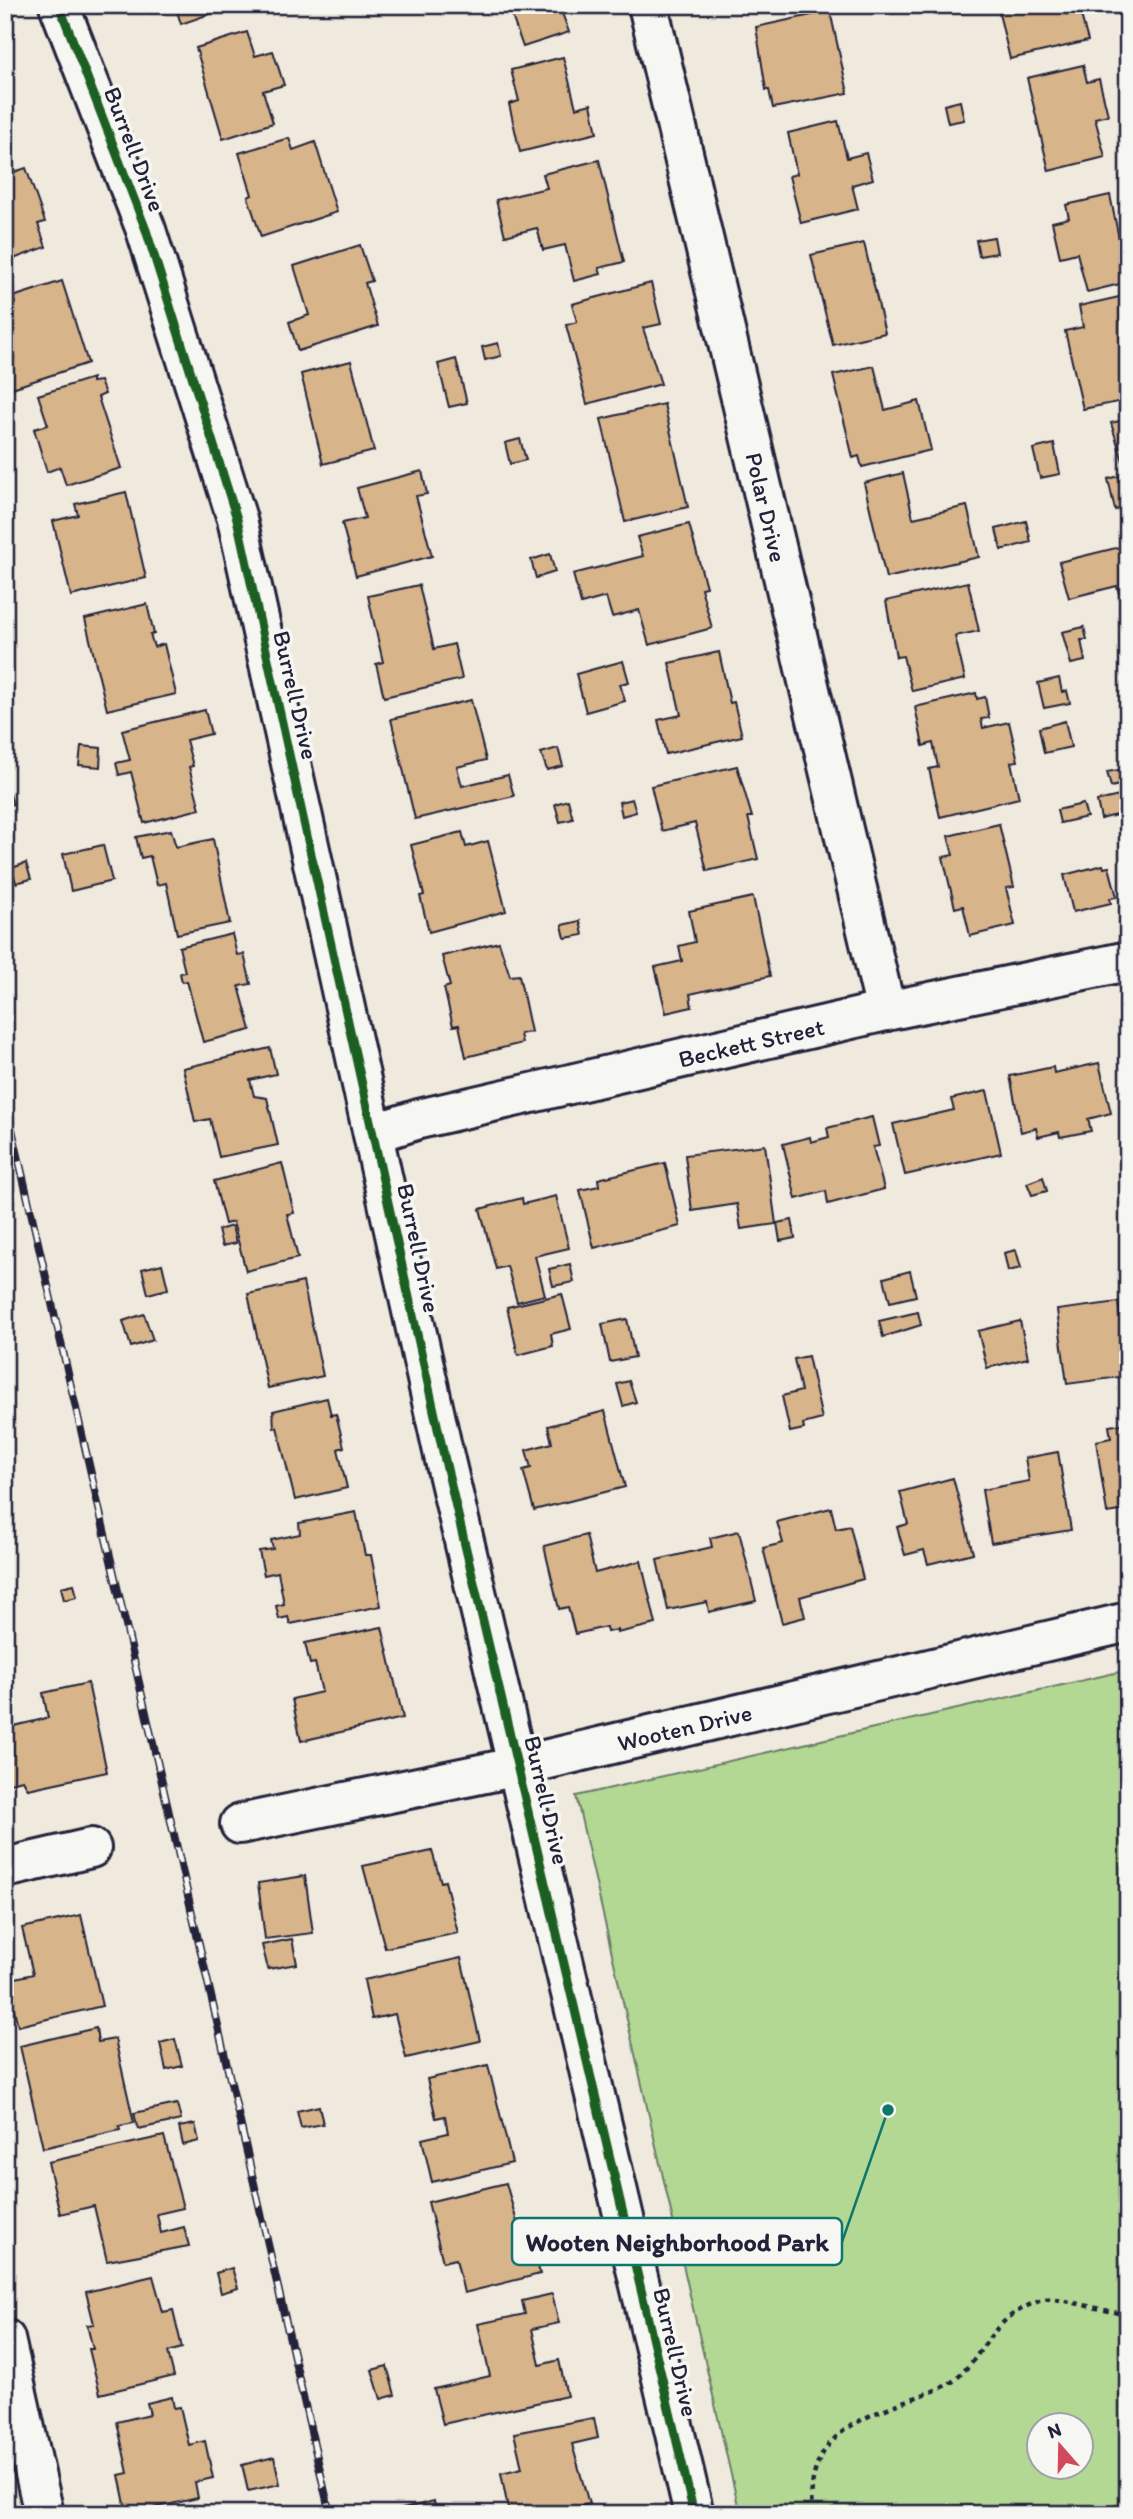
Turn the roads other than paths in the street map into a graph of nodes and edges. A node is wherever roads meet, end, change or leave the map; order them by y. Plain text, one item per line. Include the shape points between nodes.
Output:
1 (59, 5) edge
2 (648, 5) edge
3 (1128, 961) edge
4 (886, 1011) junction
5 (374, 1133) junction
6 (1128, 1622) edge
7 (519, 1766) junction
8 (240, 1824) dead end
9 (91, 1848) dead end
10 (5, 1868) edge
11 (5, 2339) edge
12 (44, 2514) edge
13 (694, 2514) edge

1 - 5 street, Burrell Drive via 146,230 237,519
2 - 4 street, Polar Drive
3 - 4 street, Beckett Street
4 - 5 street, Beckett Street
5 - 7 street, Burrell Drive via 444,1457
6 - 7 street, Wooten Drive
7 - 8 street, Wooten Drive
7 - 13 street, Burrell Drive
9 - 10 street
11 - 12 street

